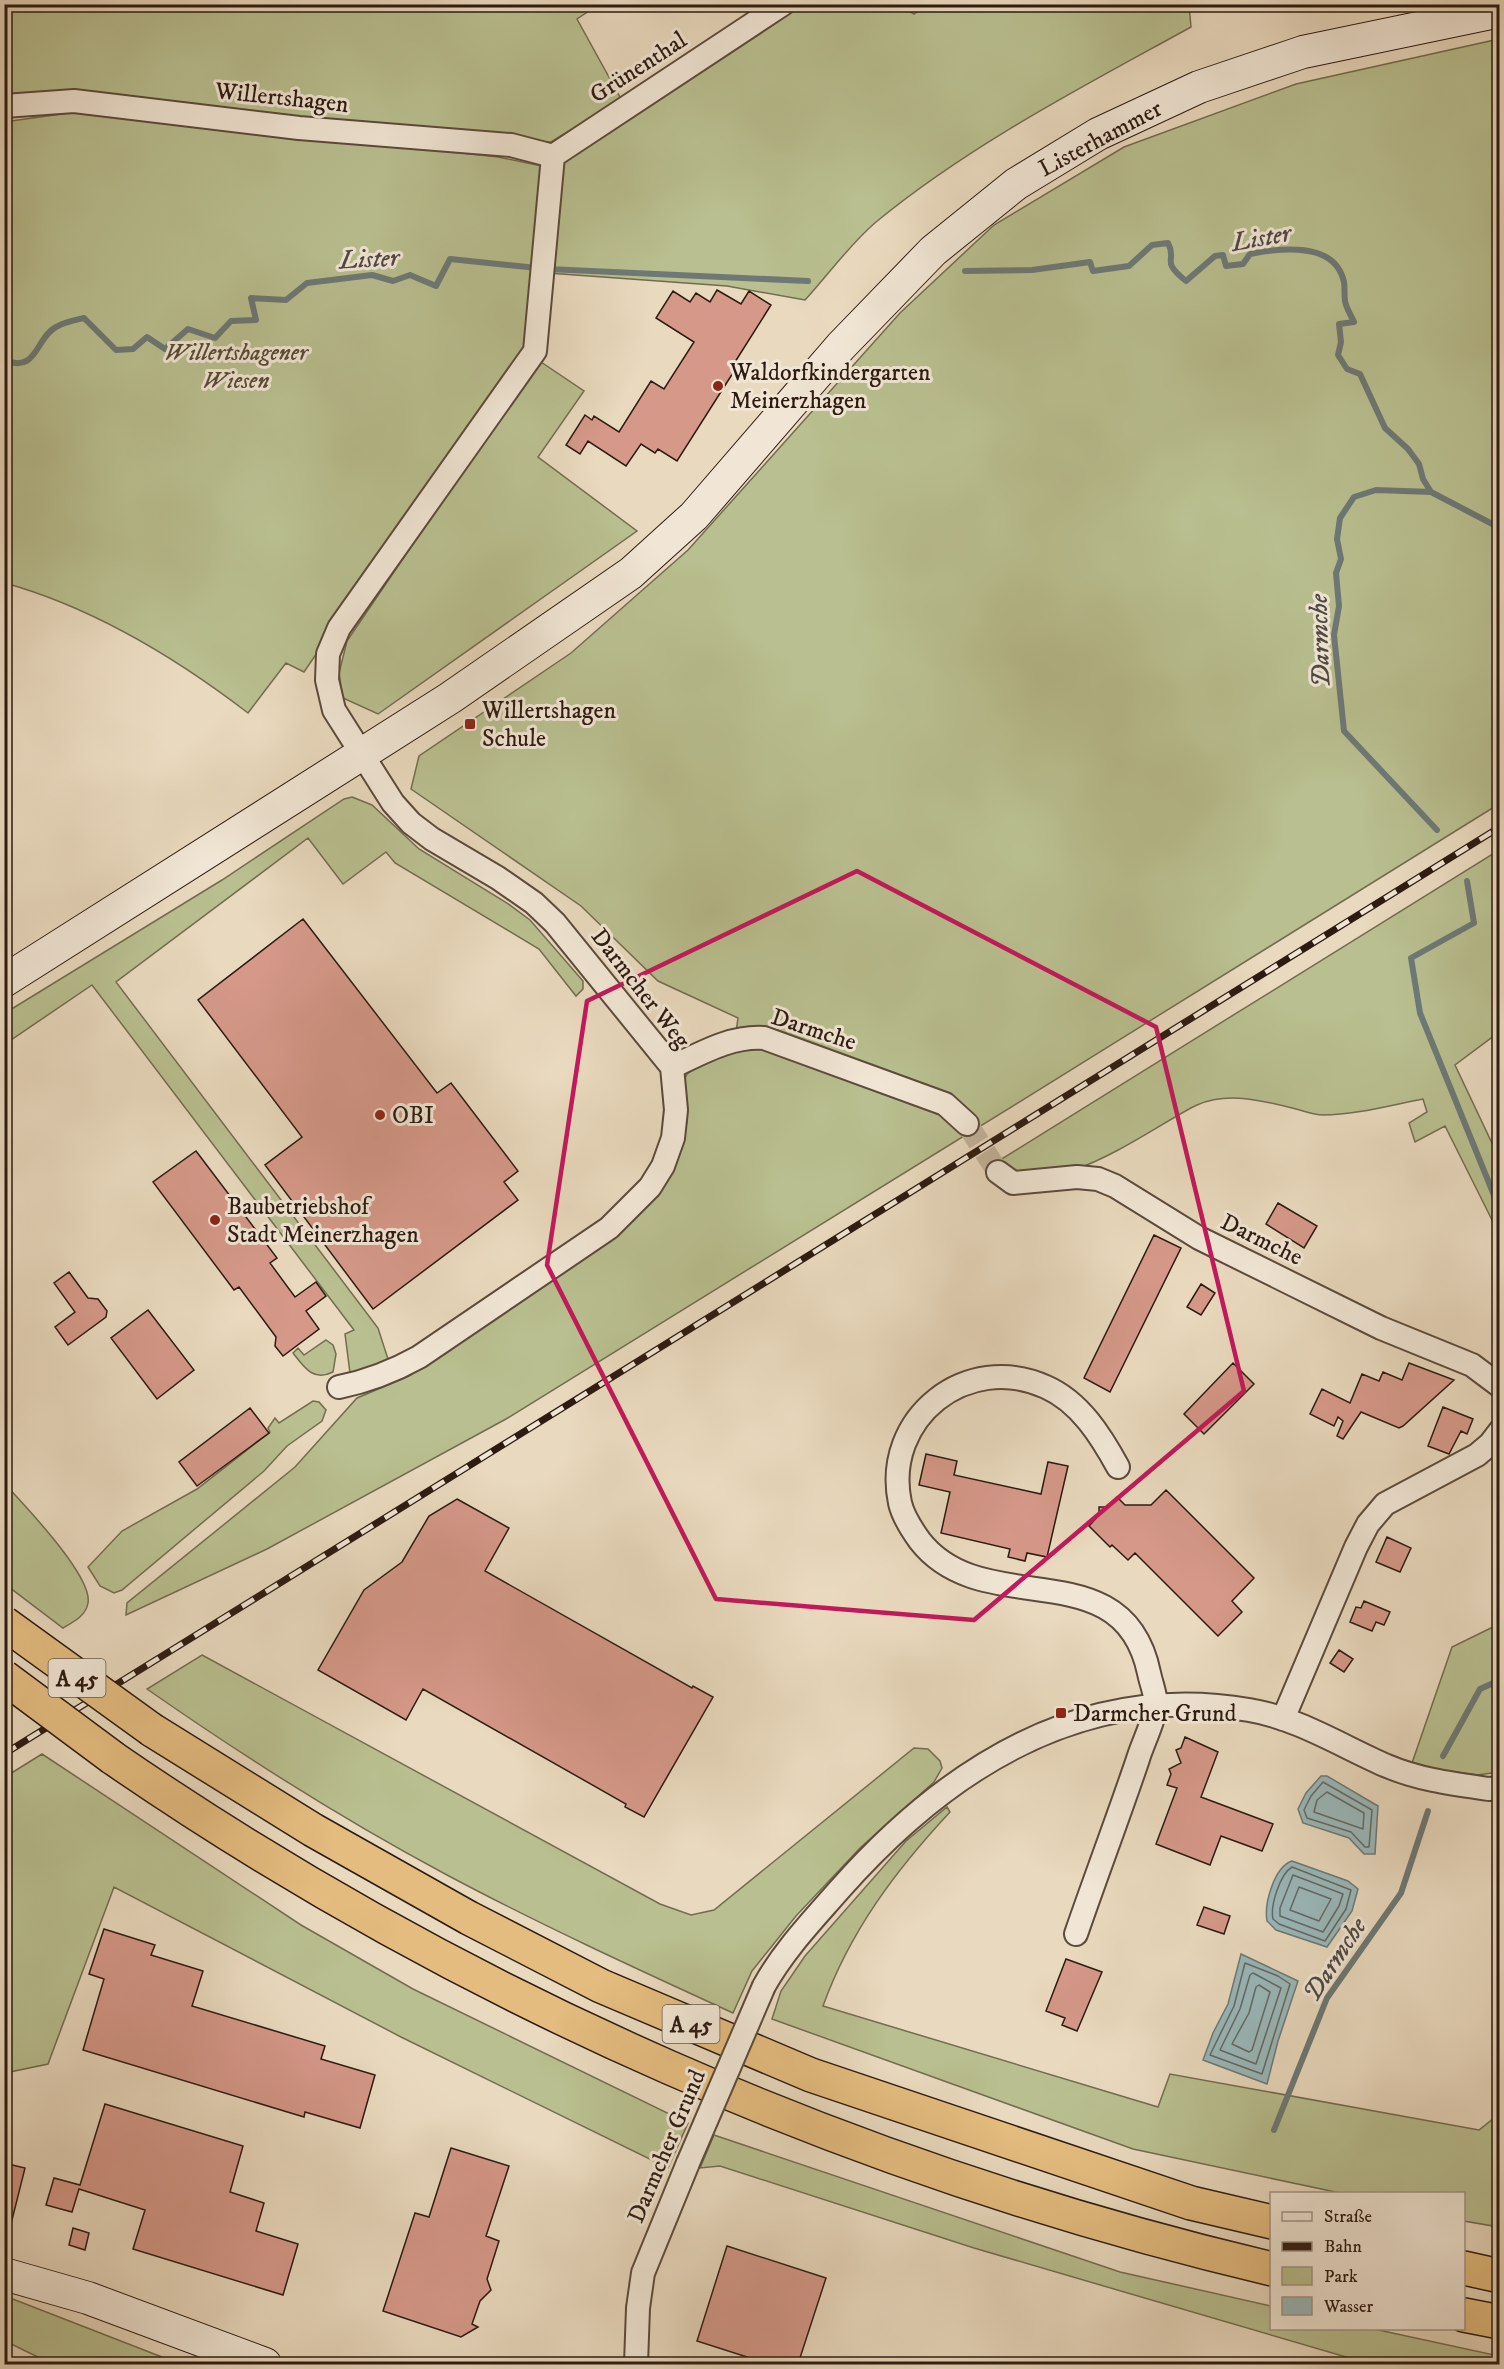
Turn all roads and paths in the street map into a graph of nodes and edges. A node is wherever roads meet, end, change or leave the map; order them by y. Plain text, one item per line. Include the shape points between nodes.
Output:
1 (783, 4) edge
2 (1500, 11) edge
3 (4, 106) edge
4 (553, 156) junction
5 (362, 755) junction
6 (4, 981) edge
7 (672, 1067) junction
8 (967, 1124) tunnel mouth
9 (998, 1172) tunnel mouth
10 (1500, 1386) edge
11 (339, 1387) dead end
12 (1500, 1431) edge
13 (1118, 1467) dead end
14 (4, 1623) edge
15 (4, 1677) edge
16 (4, 1700) edge
17 (1156, 1706) junction
18 (1283, 1719) junction
19 (113, 1758) junction
20 (1500, 1788) edge
21 (1076, 1934) dead end
22 (1270, 2222) edge
23 (1465, 2268) edge
24 (1270, 2269) edge
25 (4, 2274) edge
26 (1500, 2276) edge
27 (1465, 2315) edge
28 (1500, 2322) edge
29 (265, 2364) edge
30 (636, 2364) edge

1 - 4 street, Grünenthal
2 - 5 main road, Listerhammer via 1303,52 1199,87 1098,134 1016,184 933,251 841,346 694,516 631,573
3 - 4 street, Willertshagen via 74,101 299,128 511,145
4 - 5 street, Darmcher Weg via 535,351 339,628 328,654 327,680 334,710
5 - 6 main road, Listerhammer
5 - 7 street, Darmcher Weg via 411,823 498,878 555,923
7 - 8 street, Darmche via 720,1044 745,1037 764,1038 945,1104
7 - 11 street, Darmcher Weg via 676,1110 673,1138 663,1166 632,1208 586,1245 419,1357 391,1373
9 - 10 street, Darmche via 1013,1183 1077,1177 1115,1186 1199,1238 1392,1333 1472,1365
12 - 18 street via 1477,1455 1385,1503 1368,1524
13 - 17 street via 1100,1435 1072,1405 1047,1387 1017,1378 986,1378 940,1396 917,1419 900,1452 897,1488 913,1532 930,1554 955,1572 983,1581 1093,1600 1123,1618 1144,1648
14 - 22 highway, A 45, bridge via 152,1730 313,1830 469,1918 601,1986 811,2075 1191,2203
15 - 19 highway, A 45, bridge
16 - 19 highway, bridge
17 - 18 street, Darmcher Grund via 1221,1706
17 - 21 street
17 - 30 street, Darmcher Grund, bridge via 1100,1713 1056,1727 962,1777 920,1808 866,1860 783,1953 764,1986 643,2273
18 - 20 street, Darmcher Grund via 1420,1778
19 - 24 highway, A 45 via 292,1875 446,1961 603,2039 888,2155 1183,2248
23 - 26 highway
25 - 29 main road via 88,2298
27 - 28 highway

